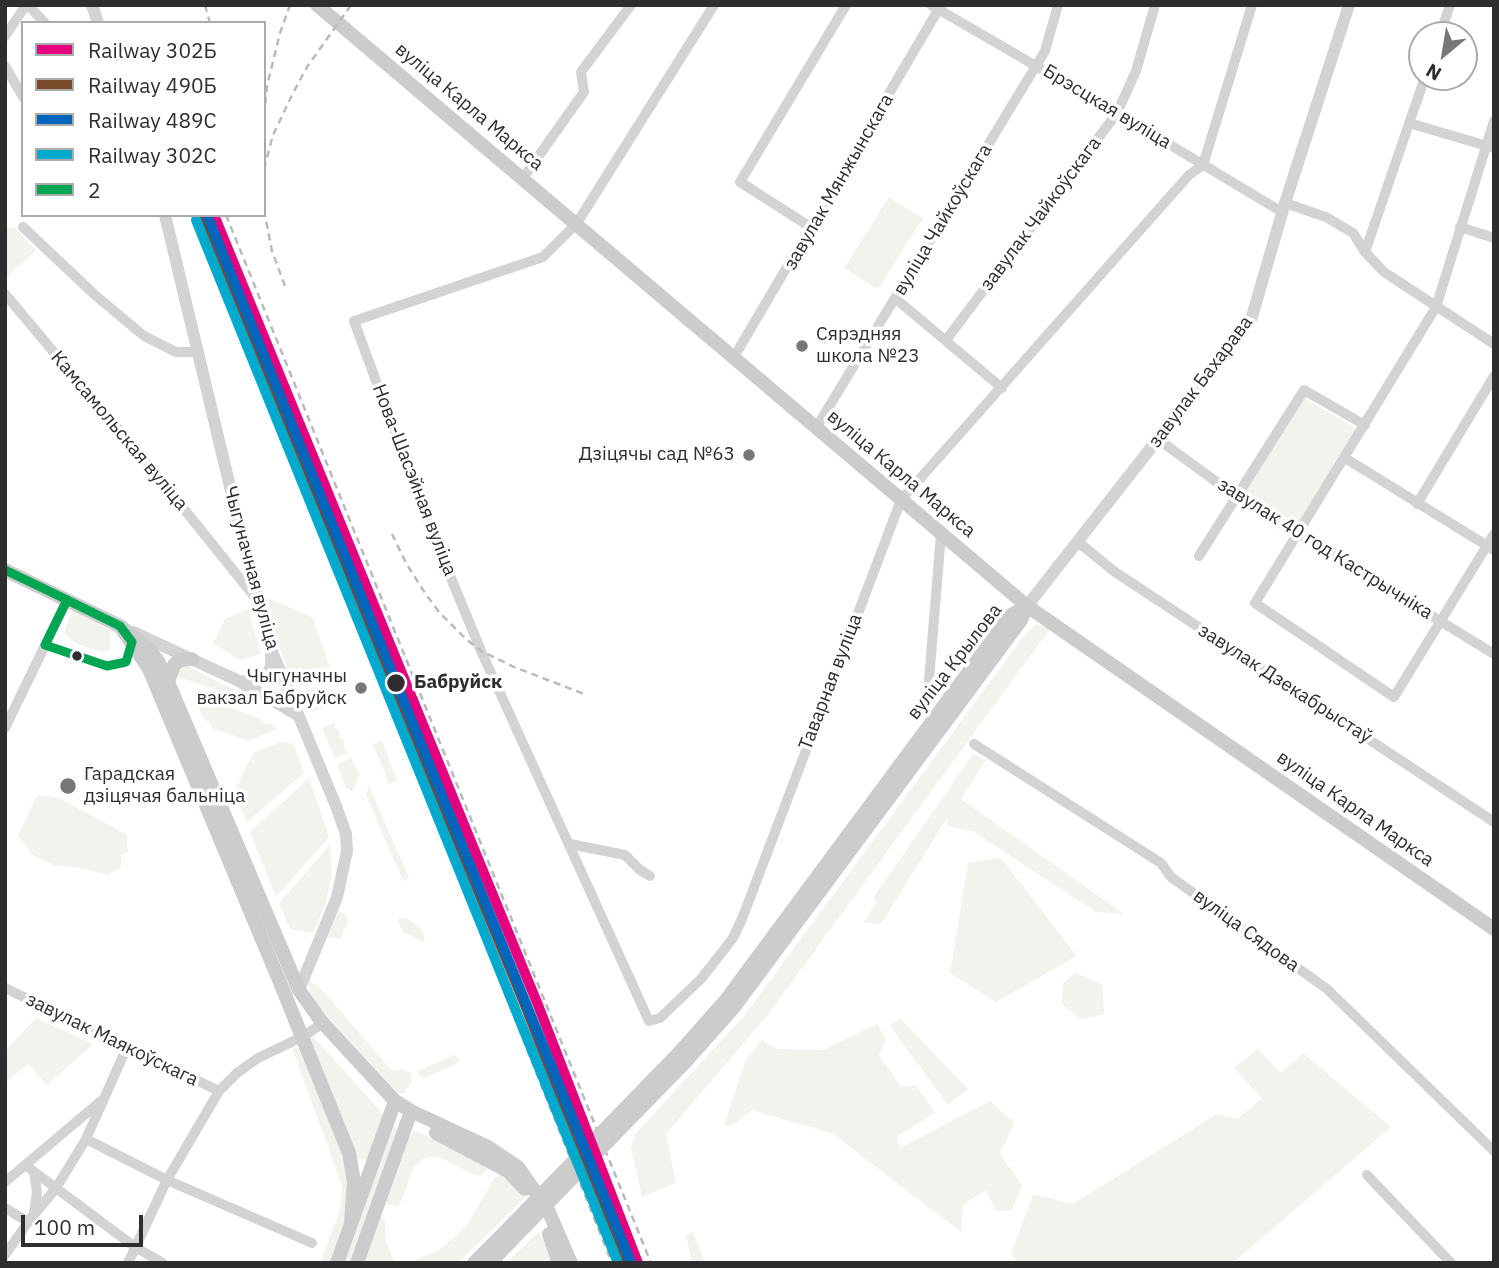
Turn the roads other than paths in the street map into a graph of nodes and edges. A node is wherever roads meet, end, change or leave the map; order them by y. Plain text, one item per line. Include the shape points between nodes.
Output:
1 (27, 5) edge
2 (317, 5) edge
3 (631, 5) edge
4 (714, 5) edge
5 (846, 5) edge
6 (1058, 5) edge
7 (1155, 5) edge
8 (1252, 5) edge
9 (1349, 5) edge
10 (937, 7) edge
11 (43, 21) edge
12 (5, 36) edge
13 (1036, 65) junction
14 (5, 66) edge
15 (1420, 91) edge
16 (21, 94) edge
17 (1117, 113) junction
18 (1494, 121) edge
19 (1409, 123) junction
20 (1490, 147) edge
21 (1203, 165) junction
22 (523, 178) junction
23 (1283, 208) junction
24 (165, 217) edge
25 (577, 223) junction
26 (23, 227) dead end
27 (1460, 227) junction
28 (812, 228) junction
29 (1494, 238) edge
30 (1365, 252) junction
31 (5, 294) edge
32 (896, 299) junction
33 (1436, 307) junction
34 (946, 340) junction
35 (1494, 344) edge
36 (199, 352) junction
37 (734, 358) junction
38 (1494, 376) edge
39 (1002, 388) junction
40 (1364, 425) junction
41 (816, 428) junction
42 (1159, 440) junction
43 (1345, 458) junction
44 (1236, 496) junction
45 (901, 500) junction
46 (1417, 504) junction
47 (942, 534) junction
48 (1298, 534) junction
49 (1494, 534) edge
50 (1078, 542) junction
51 (1490, 548) edge
52 (1199, 556) dead end
53 (248, 562) junction
54 (5, 570) edge
55 (231, 570) junction
56 (67, 600) junction
57 (258, 602) junction
58 (1027, 606) junction
59 (1441, 621) junction
60 (120, 626) junction
61 (476, 638) joint
62 (271, 649) junction
63 (1494, 654) edge
64 (192, 659) junction
65 (929, 680) dead end
66 (239, 681) junction
67 (168, 682) junction
68 (296, 713) junction
69 (5, 729) edge
70 (974, 744) dead end
71 (1494, 822) edge
72 (570, 844) junction
73 (650, 876) dead end
74 (1494, 929) edge
75 (279, 979) junction
76 (5, 988) edge
77 (299, 990) junction
78 (319, 1026) junction
79 (302, 1037) junction
80 (127, 1047) junction
81 (219, 1091) junction
82 (104, 1098) junction
83 (393, 1104) junction
84 (410, 1115) junction
85 (86, 1139) junction
86 (1494, 1151) edge
87 (25, 1165) junction
88 (34, 1172) junction
89 (1367, 1175) dead end
90 (167, 1180) junction
91 (5, 1182) edge
92 (56, 1188) junction
93 (5, 1208) edge
94 (31, 1218) junction
95 (351, 1223) junction
96 (506, 1238) junction
97 (312, 1243) dead end
98 (135, 1247) junction
99 (5, 1255) edge
100 (128, 1263) edge
101 (163, 1263) edge
102 (337, 1263) edge
103 (357, 1263) edge
104 (474, 1263) edge
105 (490, 1263) edge
106 (559, 1263) edge
107 (571, 1263) edge
108 (1451, 1263) edge

1 - 11 street
1 - 12 street
2 - 22 main road, вуліца Карла Маркса
3 - 22 street via 581,72 584,92
4 - 25 street
5 - 28 street via 740,182
6 - 13 street, вуліца Чайкоўскага via 1045,51
7 - 17 street, завулак Чайкоўскага via 1136,71
8 - 21 street
9 - 23 street, завулак Бахарава
10 - 13 street, Брэсцкая вуліца
10 - 28 street, завулак Мянжынскага
13 - 17 street, Брэсцкая вуліца
13 - 32 street, вуліца Чайкоўскага
14 - 16 street
15 - 19 street
17 - 21 street, Брэсцкая вуліца
17 - 34 street, завулак Чайкоўскага
18 - 20 street
19 - 20 street
19 - 30 street
20 - 27 street
21 - 23 street, Брэсцкая вуліца
21 - 39 street, Таварная вуліца via 1189,175
22 - 25 main road, вуліца Карла Маркса
23 - 30 street, Брэсцкая вуліца via 1326,217 1353,233
23 - 42 street, завулак Бахарава via 1251,320
24 - 36 street, Чыгуначная вуліца
25 - 37 main road, вуліца Карла Маркса
25 - 61 street, Нова-Шасэйная вуліца via 543,257 354,321
26 - 36 street via 144,336 176,352
27 - 29 street
27 - 33 street
28 - 37 street, завулак Мянжынскага
30 - 33 street, Брэсцкая вуліца via 1384,272
31 - 55 street, Камсамольская вуліца
32 - 34 street
32 - 41 street, вуліца Чайкоўскага
33 - 35 street, Брэсцкая вуліца
33 - 40 street
34 - 39 street
36 - 53 street, Чыгуначная вуліца
37 - 41 main road, вуліца Карла Маркса
38 - 46 street
39 - 45 street, Таварная вуліца
40 - 43 street
40 - 44 street via 1304,390
41 - 45 main road, вуліца Карла Маркса
42 - 44 street, завулак 40 год Кастрычніка
42 - 50 street, завулак Бахарава
43 - 46 street
43 - 48 street
44 - 48 street, завулак 40 год Кастрычніка
44 - 52 street
45 - 47 main road, вуліца Карла Маркса
45 - 72 street, Таварная вуліца via 742,919 701,979 660,1018 649,1021
46 - 51 street
47 - 58 main road, вуліца Карла Маркса
47 - 65 street
48 - 59 street, завулак 40 год Кастрычніка
48 - 59 street via 1255,603 1394,697
49 - 51 street
50 - 58 street, завулак Бахарава
50 - 71 street, завулак Дзекабрыстаў via 1115,572
51 - 59 street
53 - 55 street
53 - 57 street, Чыгуначная вуліца
54 - 56 main road
55 - 57 street, Камсамольская вуліца
56 - 60 main road
56 - 69 street
57 - 62 street, Чыгуначная вуліца
58 - 74 main road, вуліца Карла Маркса
58 - 96 main road, вуліца Крылова, bridge via 1011,615 683,1056
59 - 63 street, завулак 40 год Кастрычніка
60 - 64 street
60 - 67 main road via 149,648
60 - 75 main road via 155,680
61 - 72 street, Таварная вуліца
62 - 66 street via 271,667 265,677
62 - 68 street, Чыгуначная вуліца
64 - 66 street
64 - 67 main road via 174,665
66 - 68 street
67 - 77 main road
68 - 77 street, Чыгуначная вуліца via 336,806 347,851 337,897
70 - 86 street, вуліца Сядова via 1161,863 1171,877 1327,989
72 - 73 street via 625,855
75 - 78 main road
75 - 79 main road
76 - 80 street, завулак Маякоўскага
77 - 78 main road
78 - 79 street
78 - 83 main road
79 - 81 street via 258,1058
79 - 95 main road via 349,1153 354,1182
80 - 81 street, завулак Маякоўскага
80 - 82 street
81 - 90 street
82 - 85 street
82 - 87 street
83 - 84 main road
83 - 95 main road
84 - 103 main road
84 - 106 main road via 508,1171 542,1215
84 - 107 main road via 488,1147 518,1167 548,1210
85 - 90 street
85 - 92 street
87 - 88 street
87 - 91 street
88 - 92 street
88 - 94 street via 37,1192
89 - 108 street
90 - 97 street
90 - 98 street
92 - 94 street
92 - 98 street
93 - 94 street
94 - 99 street
95 - 102 main road
96 - 104 main road, вуліца Крылова
96 - 105 main road, вуліца Крылова
98 - 100 street
98 - 101 street

